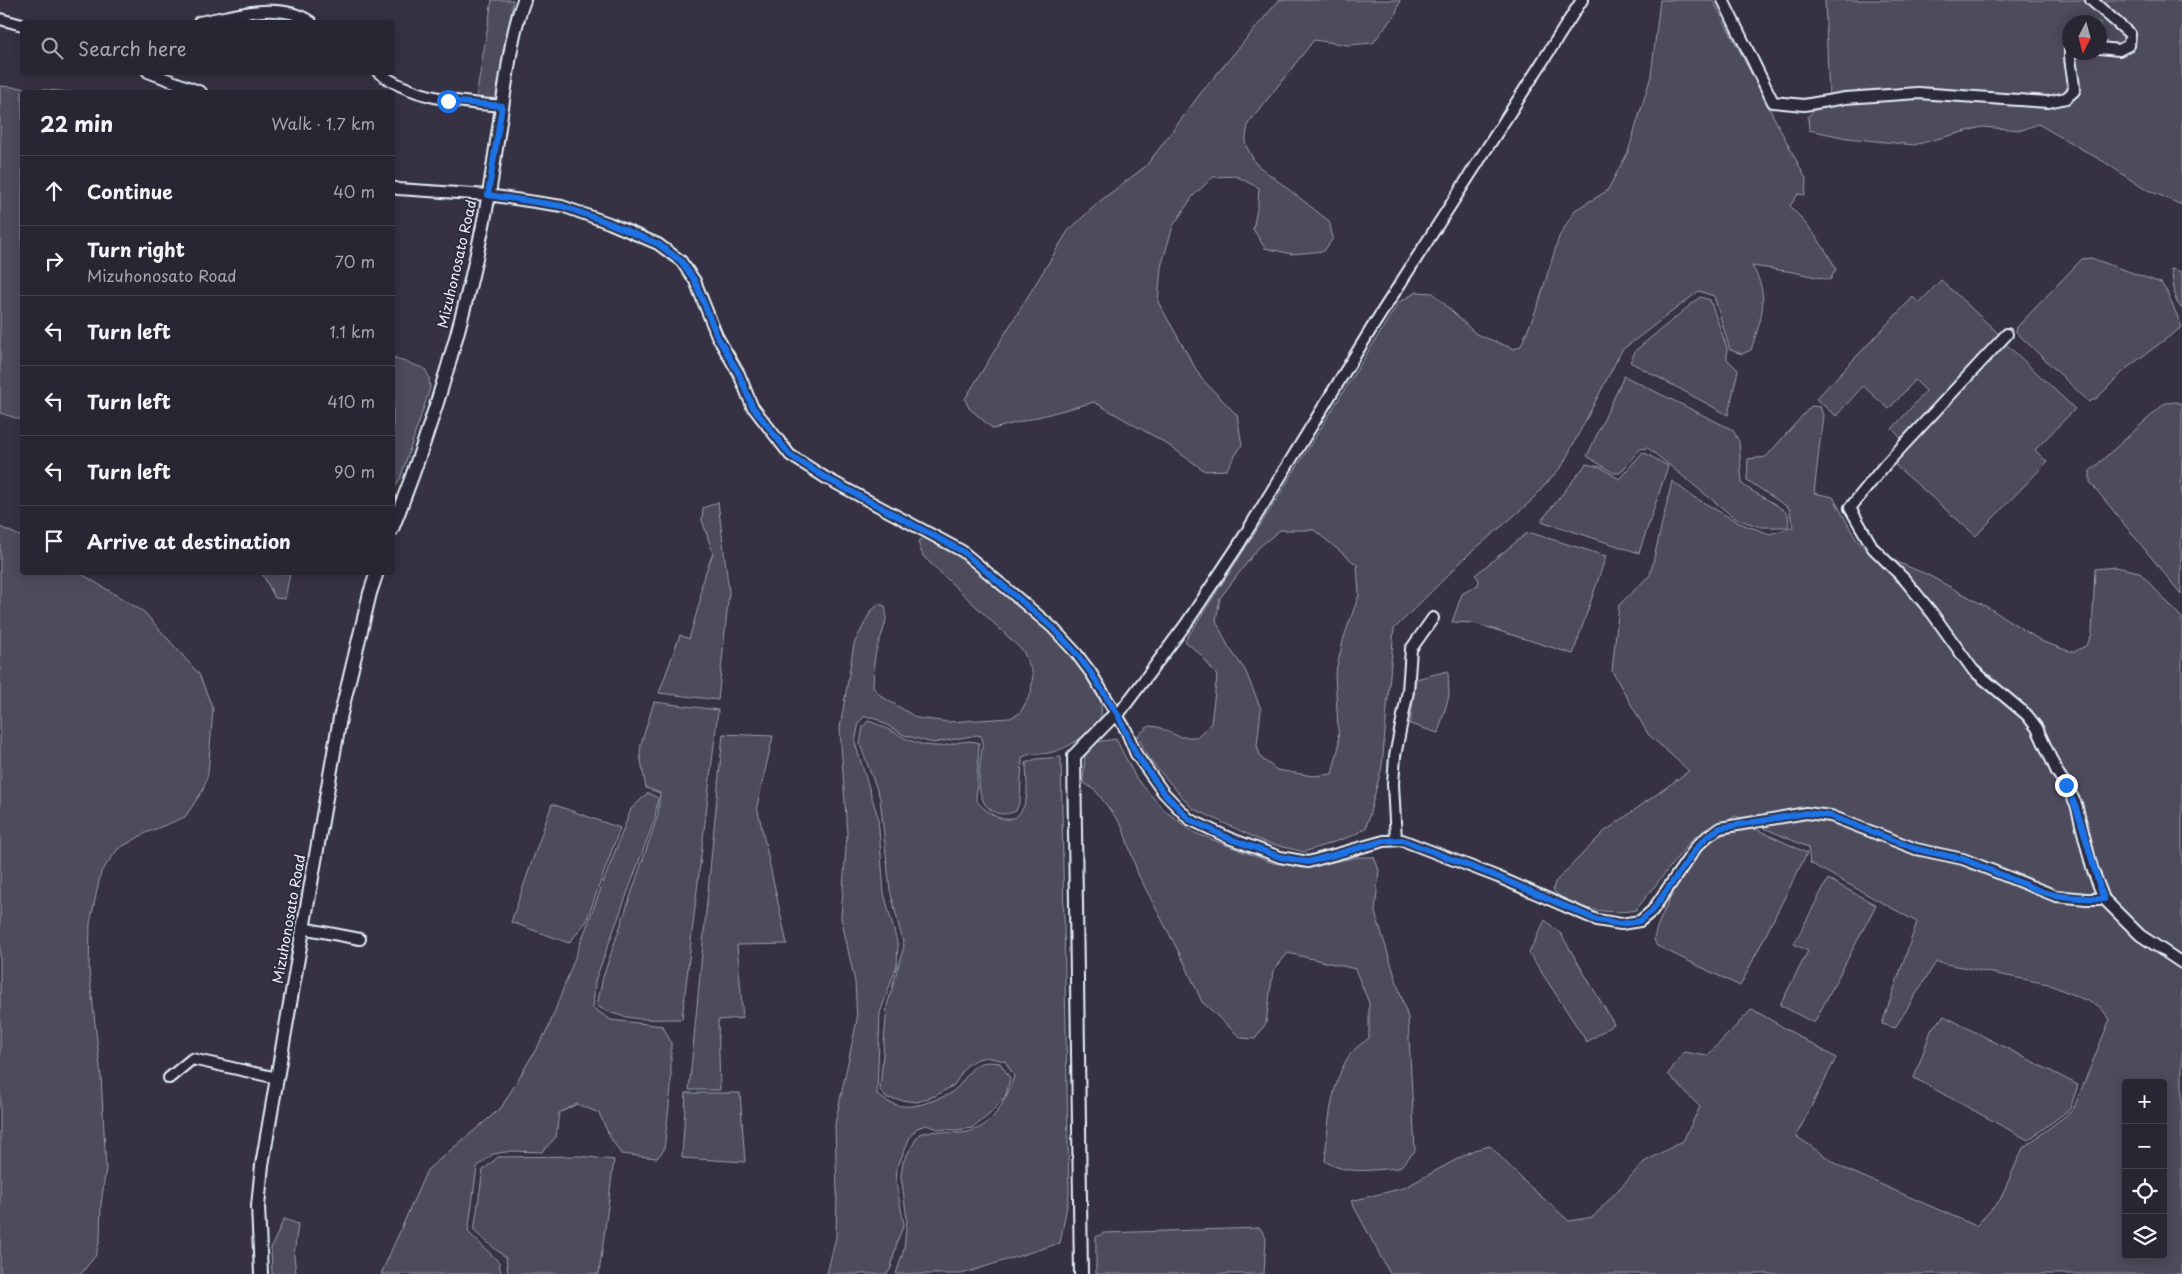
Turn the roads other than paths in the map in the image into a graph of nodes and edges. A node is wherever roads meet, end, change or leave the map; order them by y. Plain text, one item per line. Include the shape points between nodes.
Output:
1 (524, 0) edge
2 (1582, 0) edge
3 (1723, 0) edge
4 (2091, 0) edge
5 (0, 19) edge
6 (210, 20) edge
7 (308, 20) edge
8 (20, 24) edge
9 (2107, 49) edge
10 (2069, 60) edge
11 (156, 75) edge
12 (382, 75) edge
13 (196, 90) edge
14 (502, 106) junction
15 (395, 188) edge
16 (488, 195) junction
17 (2007, 334) dead end
18 (395, 521) edge
19 (376, 575) edge
20 (1433, 618) dead end
21 (1118, 715) junction
22 (1396, 840) junction
23 (2104, 899) junction
24 (302, 928) junction
25 (360, 939) dead end
26 (2182, 963) edge
27 (169, 1078) dead end
28 (276, 1078) junction
29 (261, 1274) edge
30 (1081, 1274) edge

1 - 14 street, Mizuhonosato Road via 518,15
2 - 21 street via 1238,546 1186,624
3 - 10 street via 1773,102 1804,105 1845,98 1918,93 2048,102 2066,98 2074,91
4 - 9 street via 2130,34 2130,45 2119,50
5 - 8 street
6 - 7 street via 262,10 297,13
11 - 13 street
12 - 14 street via 394,84 448,101
14 - 16 street, Mizuhonosato Road
15 - 16 street
16 - 18 street, Mizuhonosato Road via 464,304 419,461
16 - 21 street via 562,206 658,244 681,261 695,281 717,336 739,374 752,406 790,455 826,478 962,551 1059,635 1091,673
17 - 23 street via 1885,465 1850,508 1873,548 1905,580 1973,670 2028,715 2037,728 2076,804 2092,868
19 - 24 street, Mizuhonosato Road via 340,718
20 - 22 street via 1411,650 1408,691 1395,756
21 - 22 street via 1136,754 1163,792 1189,819 1228,838 1280,857 1308,862
21 - 30 street via 1110,719 1074,756
22 - 23 street via 1498,877 1597,920 1621,924 1640,921 1652,911 1698,846 1720,828 1806,813 1831,816 1916,849 1963,859 2043,892
23 - 26 street via 2140,935
24 - 25 street
24 - 28 street, Mizuhonosato Road
27 - 28 street via 192,1059
28 - 29 street, Mizuhonosato Road via 258,1206

